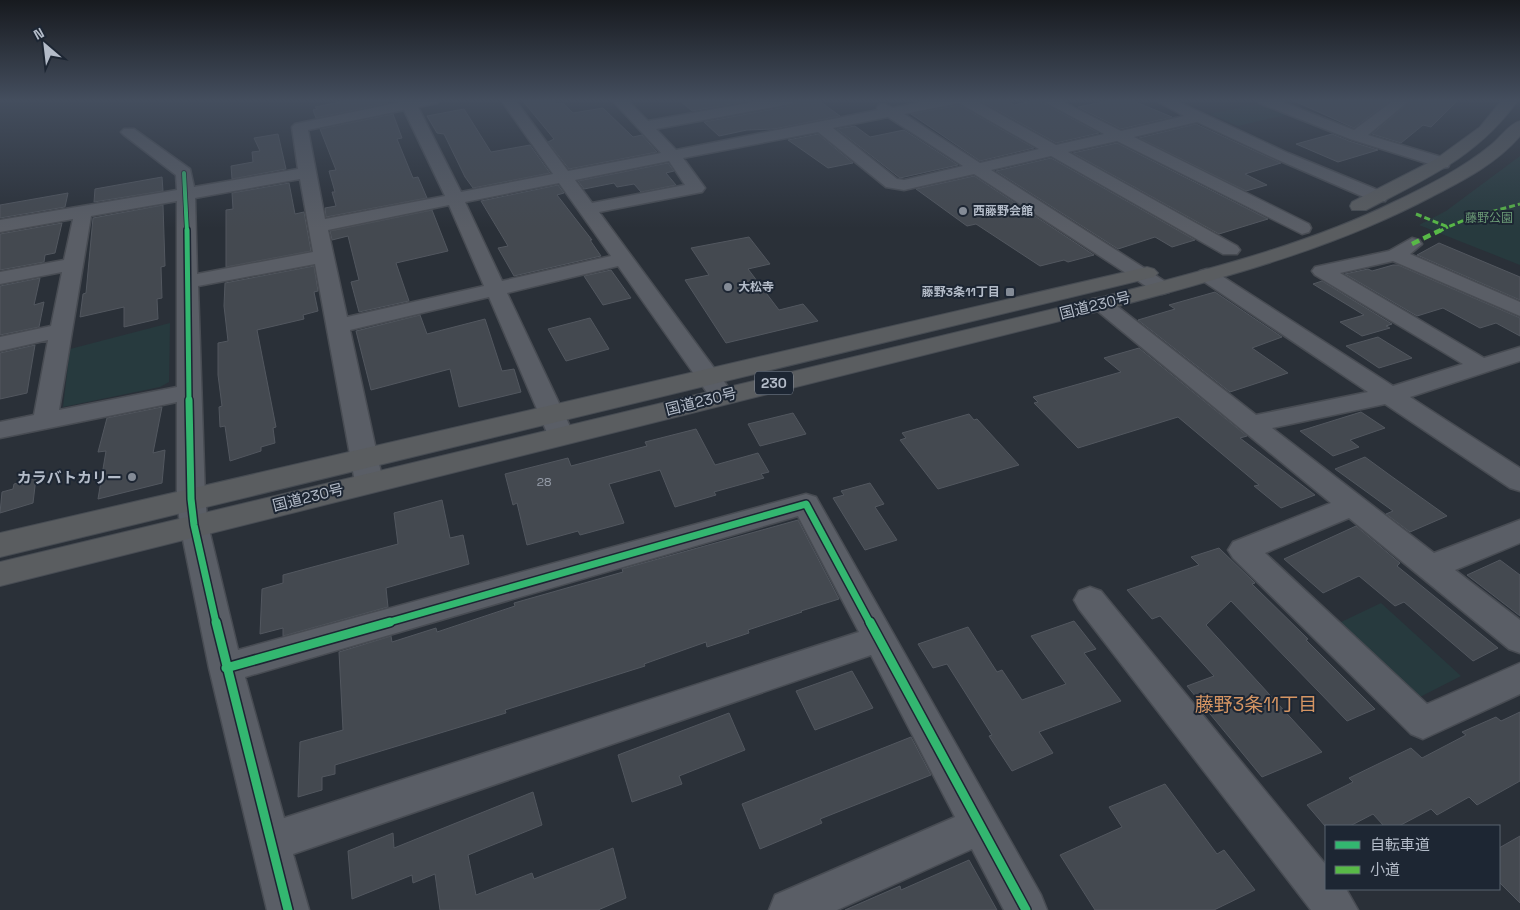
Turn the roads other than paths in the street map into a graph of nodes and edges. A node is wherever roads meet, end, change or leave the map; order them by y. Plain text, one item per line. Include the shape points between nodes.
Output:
1 (140, 142) edge
2 (302, 142) edge
3 (427, 142) edge
4 (539, 142) edge
5 (661, 142) edge
6 (746, 142) edge
7 (841, 142) edge
8 (936, 142) edge
9 (1039, 142) edge
10 (1092, 142) edge
11 (1133, 142) edge
12 (1254, 142) edge
13 (1377, 142) edge
14 (1469, 142) edge
15 (1504, 142) edge
16 (1054, 151) junction
17 (674, 157) junction
18 (1442, 163) junction
19 (976, 169) junction
20 (307, 173) junction
21 (565, 178) junction
22 (185, 184) junction
23 (1379, 197) junction
24 (455, 199) junction
25 (588, 209) junction
26 (83, 212) junction
27 (0, 226) edge
28 (318, 226) junction
29 (1302, 228) junction
30 (1230, 250) junction
31 (324, 256) junction
32 (624, 259) junction
33 (74, 264) junction
34 (1142, 274) junction
35 (1207, 275) junction
36 (0, 278) edge
37 (188, 282) junction
38 (1162, 288) junction
39 (496, 289) junction
40 (1100, 304) junction
41 (1520, 310) edge
42 (338, 326) junction
43 (61, 331) junction
44 (0, 344) edge
45 (1520, 354) edge
46 (1482, 366) junction
47 (708, 375) junction
48 (190, 392) junction
49 (1390, 395) junction
50 (722, 396) junction
51 (45, 421) junction
52 (557, 424) junction
53 (1251, 424) junction
54 (0, 430) edge
55 (365, 458) junction
56 (1520, 480) edge
57 (369, 482) junction
58 (1352, 506) junction
59 (193, 512) junction
60 (1520, 532) edge
61 (0, 545) edge
62 (1430, 567) junction
63 (0, 574) edge
64 (1090, 600) dead end
65 (879, 639) junction
66 (1520, 639) edge
67 (226, 668) junction
68 (1520, 678) edge
69 (980, 826) junction
70 (271, 842) junction
71 (288, 910) edge
72 (790, 910) edge
73 (1026, 910) edge
74 (1337, 910) edge

1 - 22 street
2 - 20 street
3 - 24 street
4 - 21 street
5 - 17 street
6 - 17 street
7 - 19 street via 892,183 904,185
8 - 19 street
9 - 16 street
10 - 16 street
11 - 29 street
12 - 23 street
13 - 18 street
14 - 18 highway, 国道230号 / 230
15 - 35 highway, 国道230号 / 230 via 1468,170 1404,205 1320,241
16 - 19 street
16 - 30 street
17 - 21 street
17 - 25 street via 696,188
18 - 23 highway, 国道230号 / 230
19 - 34 street
20 - 22 street
20 - 28 street
21 - 24 street
21 - 25 street
22 - 26 street
22 - 37 street
23 - 29 highway, 国道230号 / 230
24 - 28 street
24 - 39 street
25 - 32 street
26 - 27 street
26 - 33 street
28 - 31 street
29 - 30 highway, 国道230号 / 230
30 - 34 highway, 国道230号 / 230
31 - 37 street
31 - 42 street
32 - 39 street
32 - 47 street
33 - 36 street
33 - 43 street
34 - 38 street
34 - 47 highway, 国道230号 / 230
35 - 38 highway, 国道230号 / 230
35 - 49 street
37 - 48 street
38 - 40 highway, 国道230号 / 230
39 - 42 street
39 - 52 street
40 - 50 highway, 国道230号 / 230
40 - 53 street
41 - 46 street via 1403,250 1322,271
42 - 55 street
43 - 44 street
43 - 51 street
45 - 46 street
46 - 49 street
47 - 50 street
47 - 52 highway, 国道230号 / 230
48 - 51 street
48 - 59 street
49 - 53 street
49 - 56 street
50 - 52 highway, 国道230号 / 230
51 - 54 street
52 - 55 highway, 国道230号 / 230
52 - 57 highway, 国道230号 / 230
53 - 58 street
55 - 57 street
55 - 59 highway, 国道230号 / 230
57 - 59 highway, 国道230号 / 230
58 - 62 street
58 - 68 street via 1244,550 1423,723
59 - 61 highway, 国道230号 / 230
59 - 63 highway, 国道230号 / 230
59 - 67 street
60 - 62 street
62 - 66 street
64 - 74 street
65 - 67 street via 806,504
65 - 69 street
65 - 70 street
67 - 70 street
69 - 72 street
69 - 73 street
70 - 71 street

